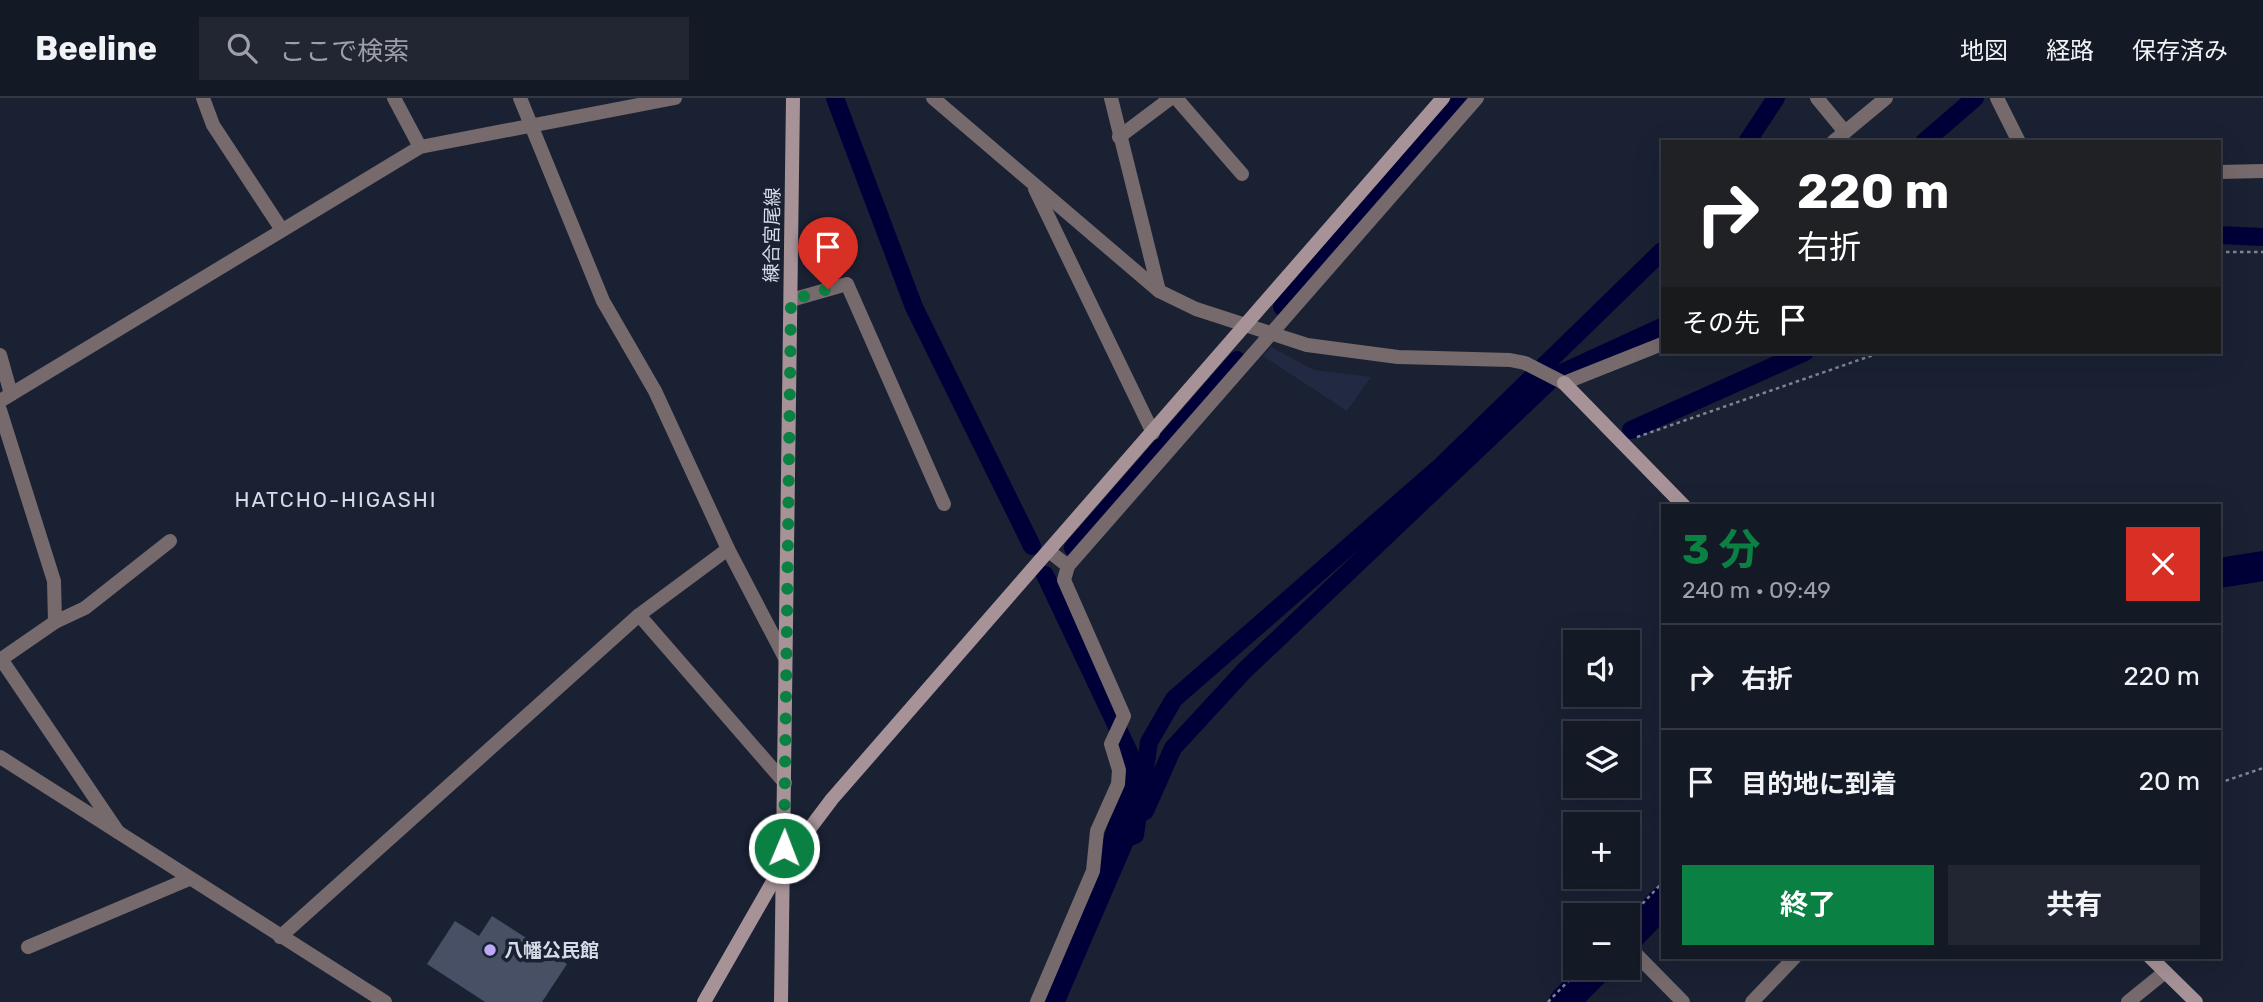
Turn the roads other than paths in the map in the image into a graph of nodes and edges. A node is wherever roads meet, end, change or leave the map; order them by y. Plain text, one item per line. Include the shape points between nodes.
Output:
1 (203, 98) edge
2 (394, 98) edge
3 (520, 98) edge
4 (675, 98) edge
5 (793, 98) edge
6 (933, 98) edge
7 (1111, 98) edge
8 (1174, 98) edge
9 (1443, 98) edge
10 (1477, 98) edge
11 (1817, 98) edge
12 (1886, 98) edge
13 (1997, 98) edge
14 (531, 124) junction
15 (1119, 137) junction
16 (1839, 137) edge
17 (2018, 140) edge
18 (421, 147) junction
19 (2263, 170) edge
20 (2221, 172) edge
21 (1242, 174) dead end
22 (1032, 184) junction
23 (282, 230) junction
24 (1159, 291) junction
25 (791, 300) junction
26 (1246, 327) junction
27 (1270, 334) junction
28 (1661, 344) edge
29 (0, 355) edge
30 (1561, 382) junction
31 (5, 398) edge
32 (0, 410) edge
33 (1153, 433) junction
34 (944, 504) dead end
35 (1682, 504) edge
36 (170, 541) dead end
37 (728, 549) junction
38 (1050, 552) junction
39 (1068, 566) junction
40 (639, 615) junction
41 (55, 622) junction
42 (785, 658) junction
43 (0, 660) edge
44 (0, 757) edge
45 (785, 783) junction
46 (122, 837) junction
47 (783, 864) junction
48 (189, 879) junction
49 (280, 937) junction
50 (28, 947) dead end
51 (1640, 958) edge
52 (1793, 959) edge
53 (2152, 959) edge
54 (2165, 972) junction
55 (386, 1002) edge
56 (704, 1002) edge
57 (781, 1002) edge
58 (1037, 1002) edge
59 (1682, 1002) edge
60 (1752, 1002) edge
61 (2128, 1002) edge
62 (2196, 1002) edge

1 - 23 street via 212,125
2 - 18 street
3 - 14 street
4 - 14 street
5 - 25 street, 練合宮尾線
6 - 22 street
7 - 15 street
8 - 15 street
8 - 21 street
9 - 26 street
10 - 27 street
11 - 16 street
12 - 16 street
13 - 17 street
14 - 18 street
14 - 37 street via 603,301 655,391
15 - 24 street
18 - 23 street
19 - 20 street
22 - 24 street
22 - 33 street
23 - 31 street
24 - 26 street
25 - 34 street via 847,284
25 - 42 street, 練合宮尾線
26 - 27 street
26 - 33 street
27 - 30 street via 1307,345 1398,357 1525,363
27 - 39 street
28 - 30 street
29 - 31 street
30 - 35 street
32 - 41 street via 54,580
33 - 38 street
36 - 41 street via 85,608
37 - 40 street
37 - 42 street
38 - 39 street
38 - 47 street via 832,799
39 - 58 street via 1064,580 1124,716 1111,744 1118,784 1097,831 1093,871
40 - 45 street
40 - 49 street
41 - 43 street
42 - 45 street, 練合宮尾線
43 - 46 street
44 - 46 street
45 - 47 street, 練合宮尾線
46 - 48 street
47 - 56 street
47 - 57 street, 練合宮尾線
48 - 49 street
48 - 50 street
49 - 55 street
51 - 59 street
52 - 60 street
53 - 54 street
54 - 61 street
54 - 62 street

